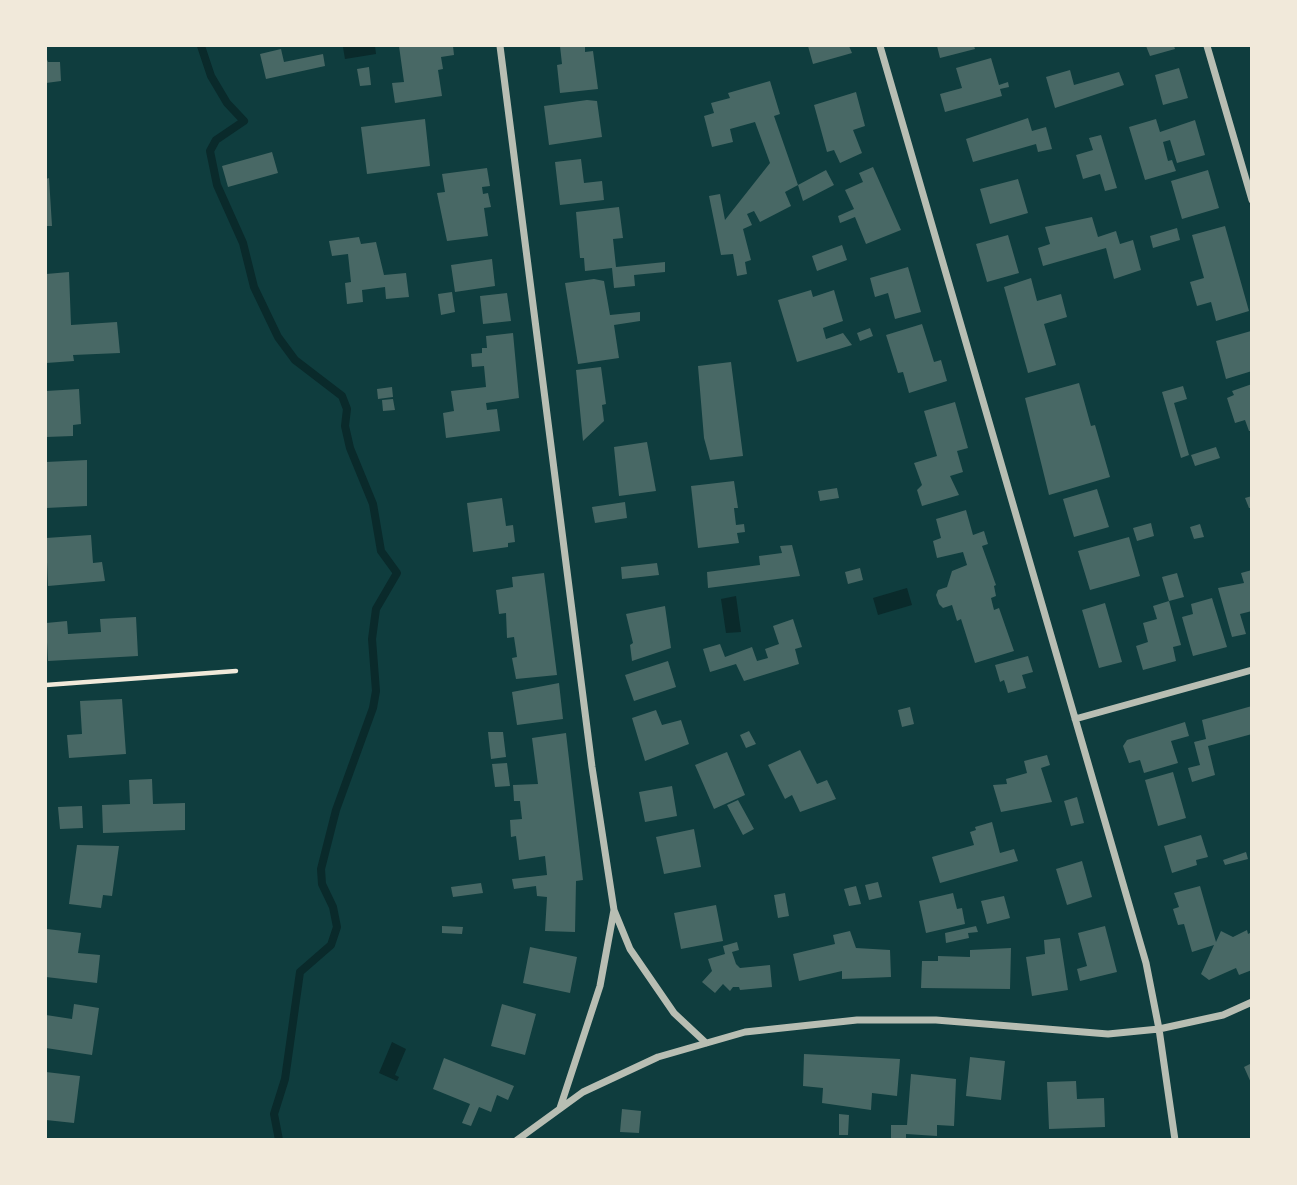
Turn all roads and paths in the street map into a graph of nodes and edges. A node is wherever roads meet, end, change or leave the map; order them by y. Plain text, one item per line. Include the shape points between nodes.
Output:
1 (500, 46) edge
2 (880, 46) edge
3 (1207, 46) edge
4 (1251, 200) edge
5 (1251, 670) edge
6 (236, 671) dead end
7 (46, 685) edge
8 (1075, 719) junction
9 (614, 909) junction
10 (1251, 1002) edge
11 (1159, 1029) junction
12 (706, 1043) junction
13 (561, 1108) junction
14 (517, 1139) edge
15 (1175, 1139) edge

1 - 9 street
2 - 8 street
3 - 4 street
5 - 8 street
6 - 7 path
8 - 11 street via 1146,963
9 - 12 street via 630,950 674,1013
9 - 13 street via 600,986
10 - 11 street via 1223,1015
11 - 12 street via 1108,1034 936,1020 857,1020 745,1032
11 - 15 street
12 - 13 street via 658,1056 583,1092
13 - 14 street

